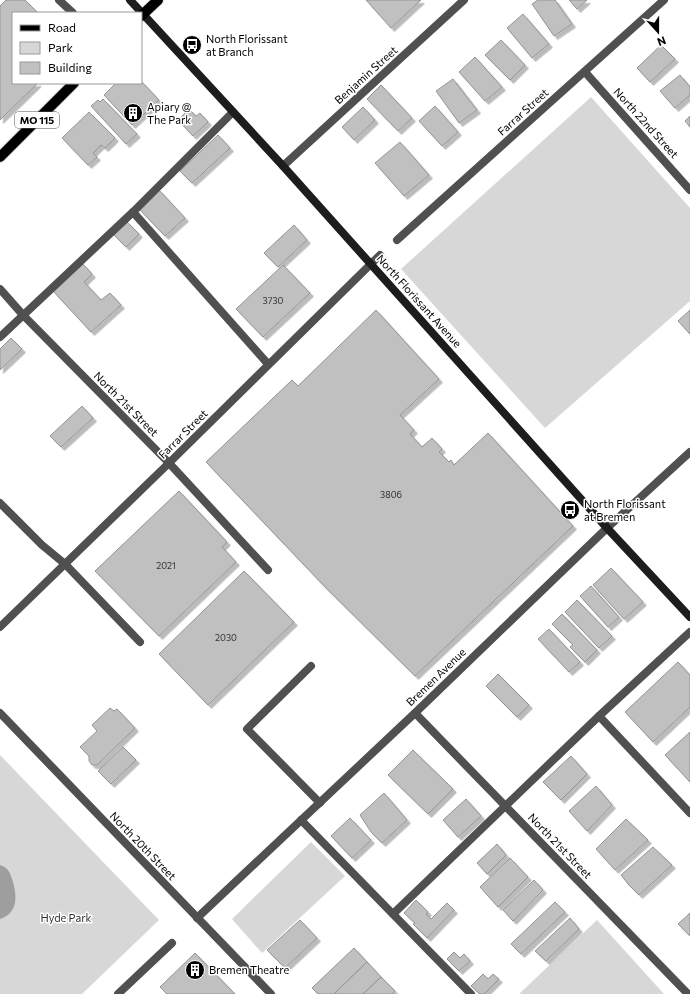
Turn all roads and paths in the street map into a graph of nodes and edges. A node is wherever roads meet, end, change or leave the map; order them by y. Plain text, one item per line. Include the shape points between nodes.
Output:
1 (59, 0) edge
2 (130, 0) edge
3 (158, 0) edge
4 (464, 0) edge
5 (664, 0) edge
6 (72, 12) edge
7 (140, 12) edge
8 (142, 15) edge
9 (585, 72) junction
10 (73, 84) edge
11 (233, 112) junction
12 (0, 157) edge
13 (283, 166) junction
14 (690, 190) edge
15 (133, 212) junction
16 (397, 240) dead end
17 (380, 255) dead end
18 (370, 264) junction
19 (0, 289) edge
20 (23, 315) junction
21 (0, 337) edge
22 (268, 364) junction
23 (690, 452) edge
24 (169, 463) junction
25 (0, 503) edge
26 (607, 528) junction
27 (65, 564) junction
28 (268, 570) dead end
29 (690, 618) edge
30 (0, 627) edge
31 (690, 632) edge
32 (140, 642) dead end
33 (311, 666) dead end
34 (0, 713) edge
35 (415, 713) junction
36 (599, 716) junction
37 (320, 802) junction
38 (506, 806) junction
39 (690, 813) edge
40 (301, 820) junction
41 (393, 914) junction
42 (197, 918) junction
43 (172, 943) dead end
44 (118, 994) edge
45 (271, 994) edge
46 (471, 994) edge
47 (688, 994) edge

1 - 6 street
2 - 7 main road, North Florissant Avenue
3 - 8 main road
4 - 13 street, Benjamin Street
5 - 9 street, Farrar Street
8 - 11 main road, North Florissant Avenue
9 - 14 street, North 22nd Street
9 - 16 street, Farrar Street
10 - 12 main road, MO 115
11 - 13 main road, North Florissant Avenue
11 - 15 street
13 - 18 main road, North Florissant Avenue
15 - 20 street
15 - 22 street
17 - 18 street, Farrar Street
18 - 22 street, Farrar Street
18 - 26 main road, North Florissant Avenue
19 - 20 street, North 21st Street
20 - 21 street
20 - 24 street, North 21st Street
22 - 24 street, Farrar Street
23 - 26 street, Bremen Avenue
24 - 27 street, Farrar Street
24 - 28 street, North 21st Street
25 - 27 street
26 - 29 main road, North Florissant Avenue
26 - 35 street, Bremen Avenue
27 - 30 street, Farrar Street
27 - 32 street
31 - 36 street
33 - 37 street via 247,729
34 - 42 street, North 20th Street
35 - 37 street, Bremen Avenue
35 - 38 street, North 21st Street
36 - 38 street
36 - 39 street
37 - 40 street, Bremen Avenue
38 - 41 street
38 - 47 street, North 21st Street
40 - 41 street
40 - 42 street, Bremen Avenue
41 - 46 street
42 - 45 street, North 20th Street
43 - 44 street

